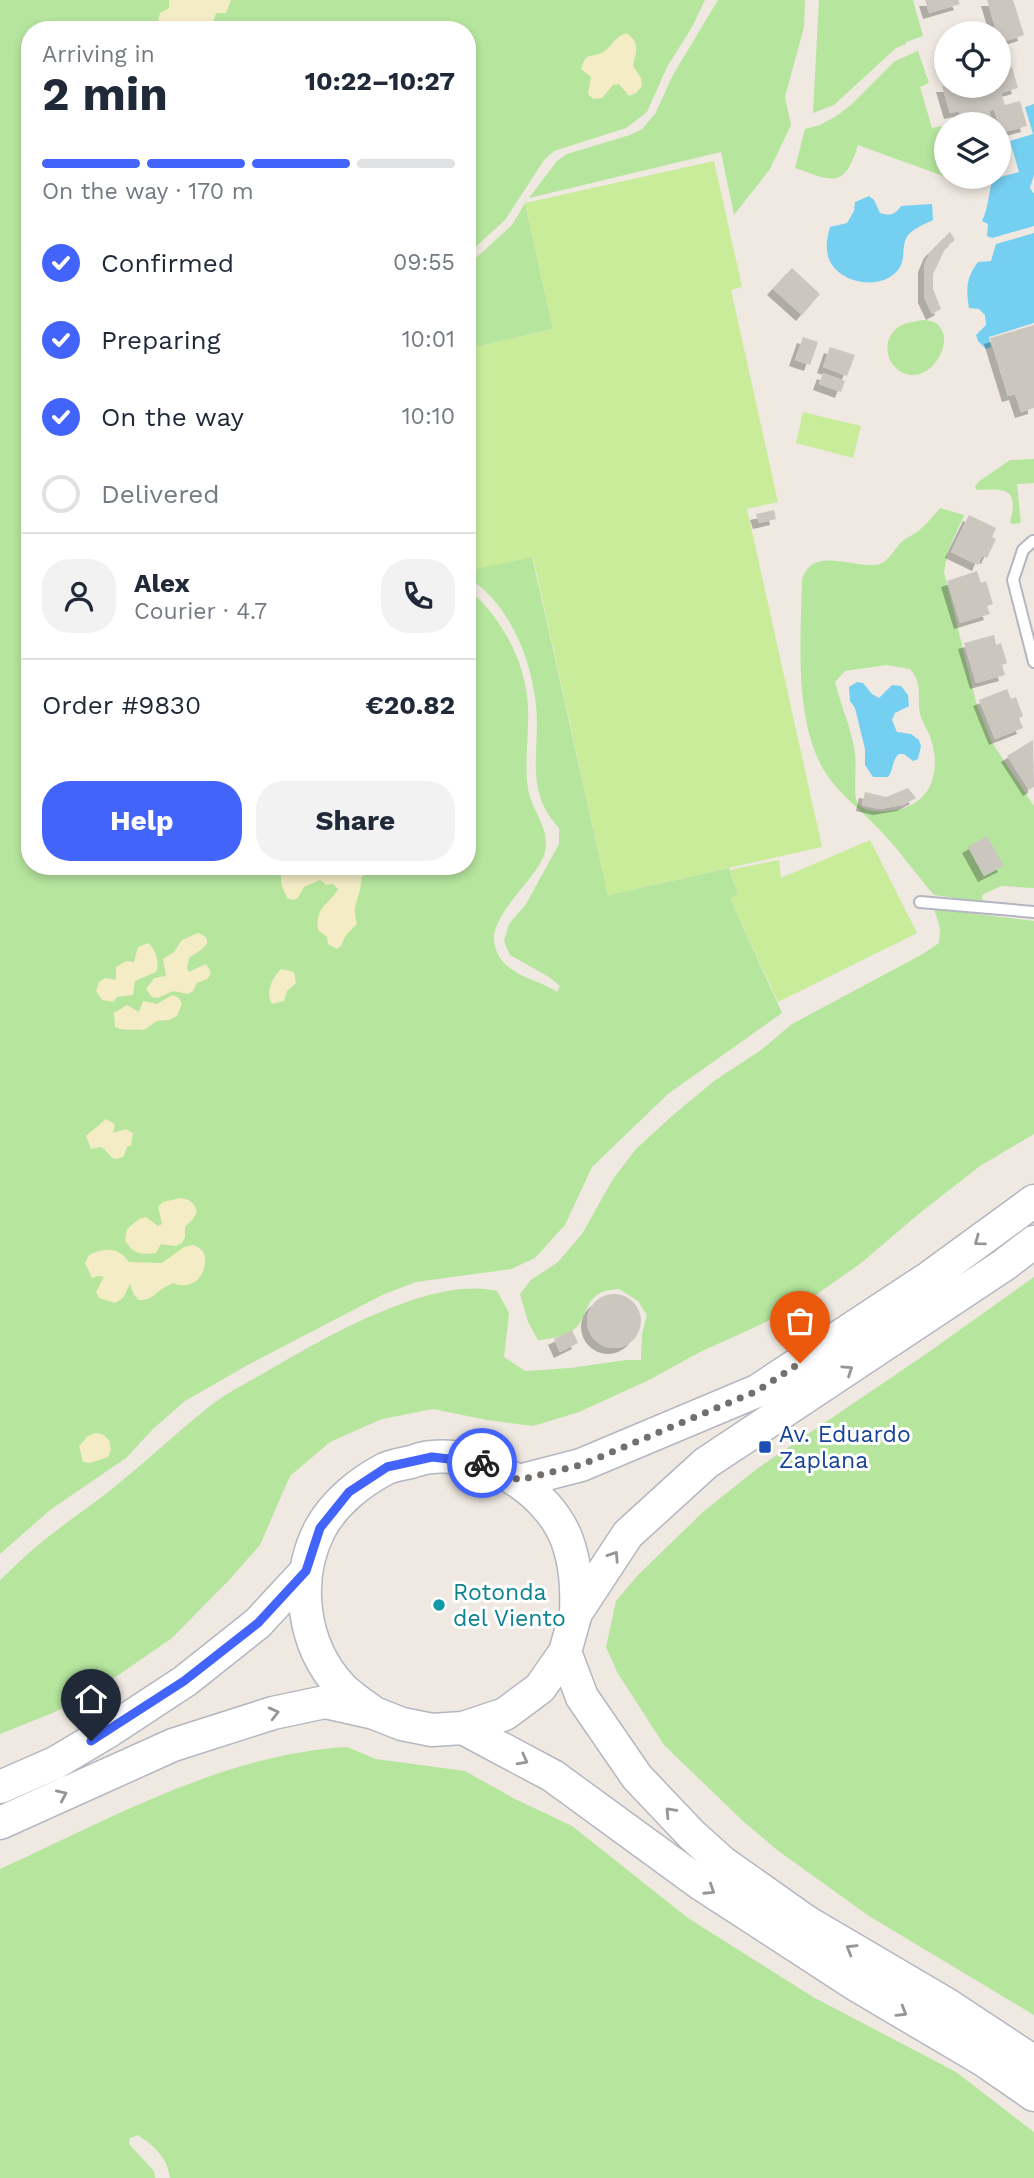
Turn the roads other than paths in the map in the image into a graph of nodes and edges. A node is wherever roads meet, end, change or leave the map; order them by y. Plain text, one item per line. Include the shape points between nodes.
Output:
1 (1033, 541) edge
2 (1034, 662) edge
3 (920, 902) dead end
4 (1034, 912) edge
5 (1034, 1201) edge
6 (1034, 1241) edge
7 (519, 1480) junction
8 (306, 1571) junction
9 (576, 1613) junction
10 (565, 1652) junction
11 (374, 1713) junction
12 (463, 1728) junction
13 (0, 1787) edge
14 (0, 1824) edge
15 (1034, 2062) edge
16 (1034, 2095) edge

1 - 2 lane via 1023,550 1013,580
3 - 4 lane
5 -> 7 main road via 930,1277 757,1391 581,1465
9 -> 6 main road via 628,1534 706,1463
7 - 8 main road via 477,1461 432,1457 387,1467 349,1492 320,1528
7 - 9 main road via 547,1506 567,1539 577,1575
8 - 11 main road via 305,1613 317,1653 341,1687
8 - 13 main road via 258,1623 184,1681 55,1763
9 - 10 main road
10 - 12 main road via 531,1695 505,1714
15 -> 10 main road via 807,1922 722,1862 638,1777 582,1697
11 - 12 main road via 422,1728
14 -> 11 main road via 173,1745 273,1713 325,1702
12 -> 16 main road via 554,1776 701,1884

